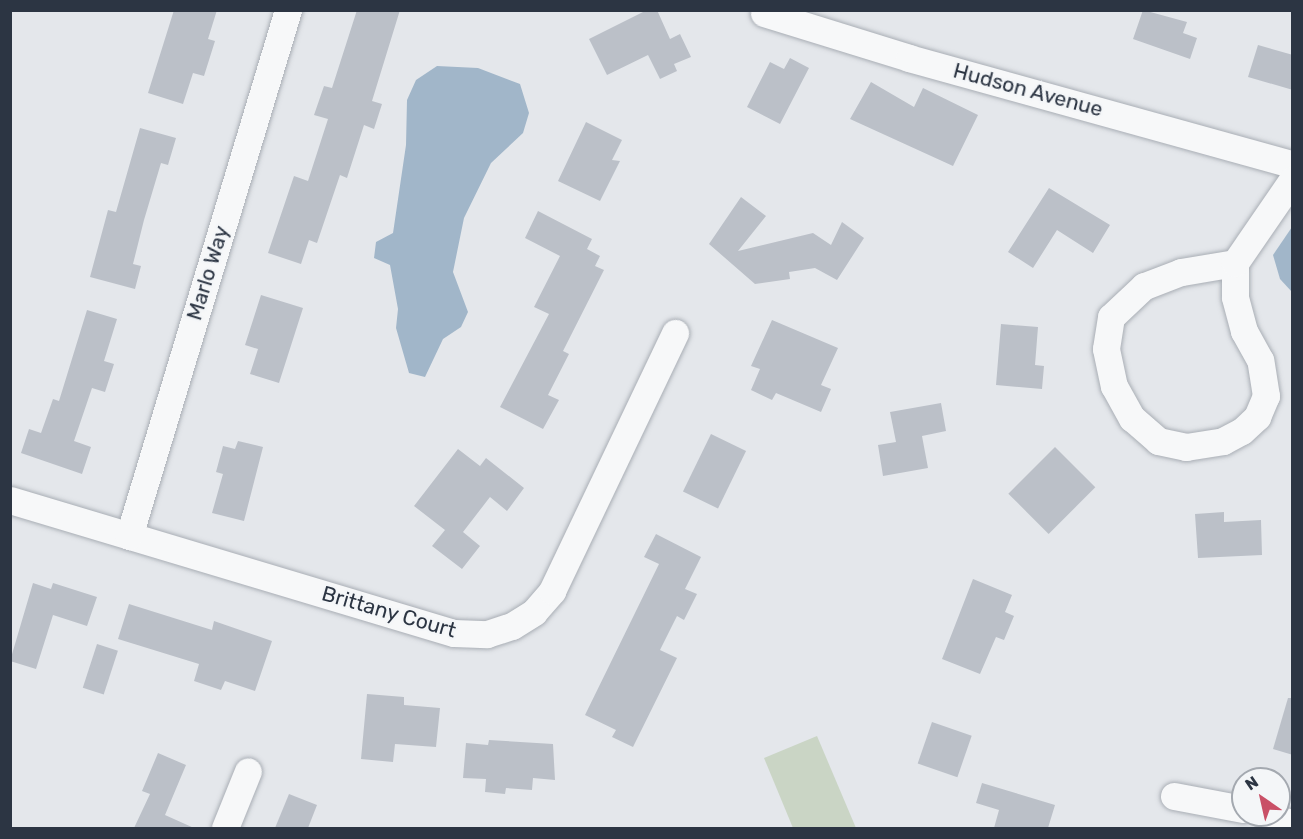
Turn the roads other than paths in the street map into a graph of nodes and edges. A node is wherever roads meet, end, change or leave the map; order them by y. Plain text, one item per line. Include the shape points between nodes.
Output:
1 (288, 10) edge
2 (764, 13) dead end
3 (1293, 164) edge
4 (1293, 180) edge
5 (1235, 263) junction
6 (675, 333) dead end
7 (10, 500) edge
8 (129, 536) junction
9 (248, 771) dead end
10 (1174, 795) dead end
11 (1231, 807) edge
12 (225, 828) edge

1 - 8 street, Marlo Way
2 - 3 street, Hudson Avenue via 909,58
4 - 5 street
5 - 5 street via 1181,272 1144,286 1111,317 1106,349 1114,386 1131,418 1158,441 1186,447 1223,441 1257,417 1266,396 1260,360 1244,331 1235,297
6 - 8 street, Brittany Court via 552,591 534,612 512,626 487,634 454,633
7 - 8 street, Brittany Court
9 - 12 street
10 - 11 street

